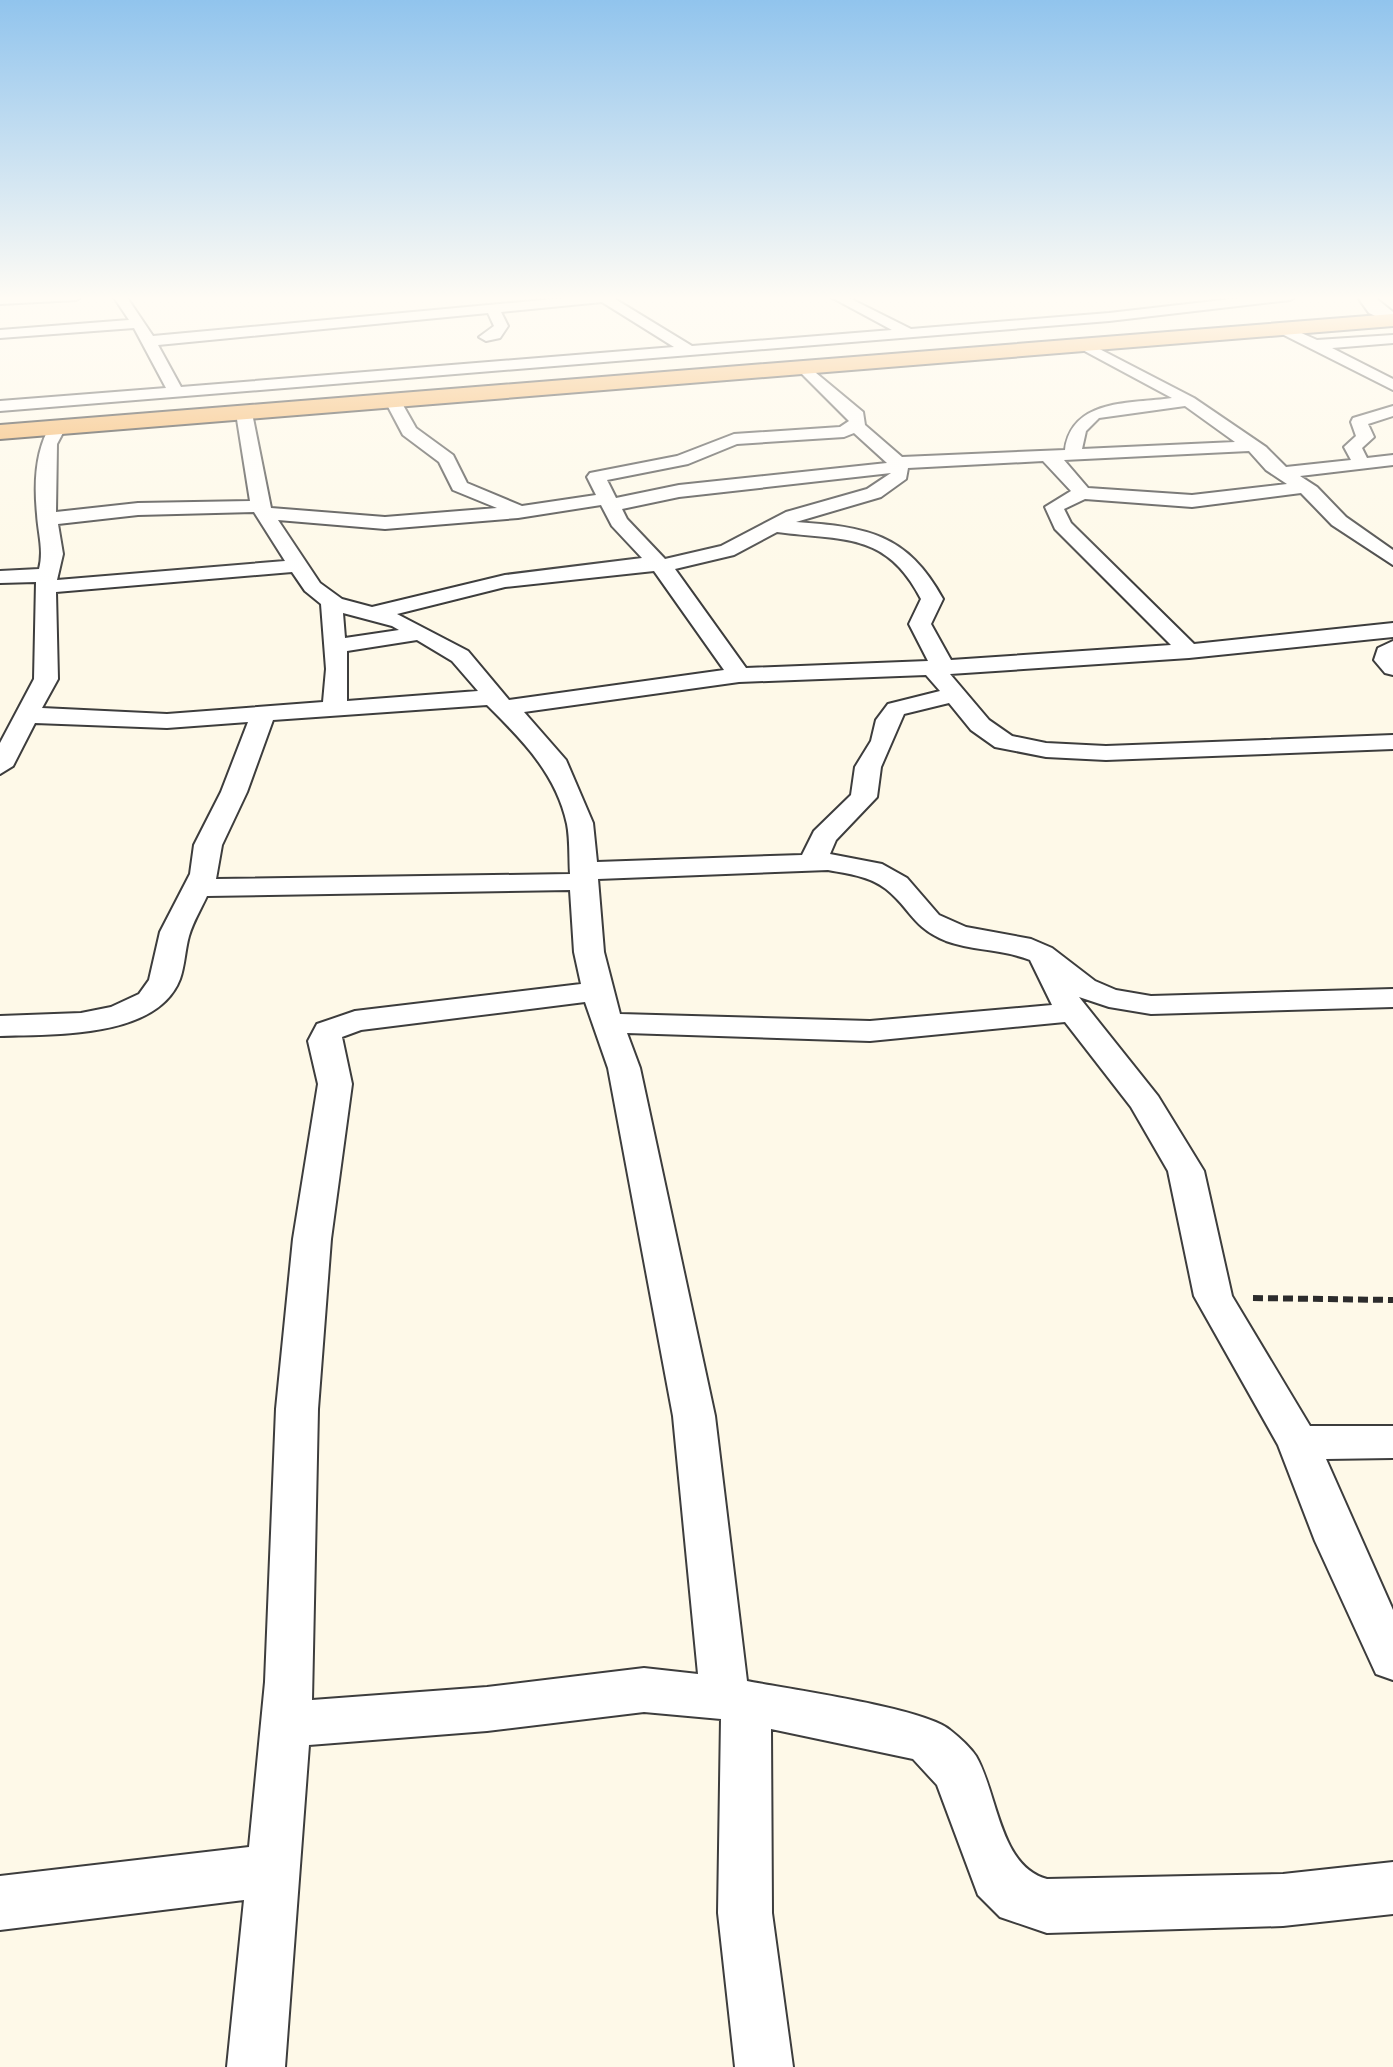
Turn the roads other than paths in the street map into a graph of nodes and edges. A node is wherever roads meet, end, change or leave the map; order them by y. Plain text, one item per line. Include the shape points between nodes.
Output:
1 (195, 392) edge
2 (499, 392) edge
3 (831, 392) edge
4 (1172, 392) edge
5 (177, 394) joint
6 (393, 401) junction
7 (1188, 401) junction
8 (0, 406) edge
9 (157, 407) junction
10 (1393, 411) edge
11 (244, 413) junction
12 (0, 420) edge
13 (856, 426) junction
14 (58, 427) junction
15 (0, 432) edge
16 (1252, 446) junction
17 (1073, 455) junction
18 (1049, 457) junction
19 (1393, 460) edge
20 (1361, 463) junction
21 (898, 465) junction
22 (1283, 473) junction
23 (1305, 487) junction
24 (1082, 493) junction
25 (610, 502) junction
26 (262, 510) junction
27 (530, 510) junction
28 (47, 519) junction
29 (771, 526) junction
30 (1393, 559) edge
31 (659, 565) junction
32 (297, 566) junction
33 (0, 577) edge
34 (47, 581) junction
35 (331, 601) junction
36 (371, 614) junction
37 (1393, 630) edge
38 (421, 633) junction
39 (336, 646) junction
40 (1393, 648) edge
41 (1189, 651) junction
42 (938, 667) junction
43 (1393, 668) edge
44 (739, 675) junction
45 (953, 695) junction
46 (498, 702) junction
47 (335, 709) junction
48 (28, 715) junction
49 (263, 715) junction
50 (1393, 742) edge
51 (2, 759) edge
52 (813, 862) junction
53 (582, 876) junction
54 (196, 888) junction
55 (1046, 959) junction
56 (1393, 998) edge
57 (603, 1007) junction
58 (1073, 1012) junction
59 (0, 1026) edge
60 (1393, 1442) edge
61 (1298, 1443) junction
62 (1393, 1659) edge
63 (735, 1700) junction
64 (286, 1724) junction
65 (274, 1870) junction
66 (1393, 1888) edge
67 (0, 1903) edge
68 (256, 2067) edge
69 (764, 2067) edge

1 - 5 street
2 - 6 highway
3 - 13 street via 857,416
4 - 7 street
5 - 9 street
6 - 11 highway
6 - 27 street via 409,431 447,459 459,486 487,500
7 - 16 street
7 - 17 street via 1087,418 1076,433
8 - 9 street
9 - 11 highway
9 - 12 street
9 - 14 highway
10 - 20 street via 1359,422 1365,437 1353,447
11 - 26 street
13 - 21 street
13 - 25 street via 836,433 734,439 682,460 604,473 596,477
14 - 15 highway
14 - 28 street via 48,444
16 - 17 street
16 - 22 street
17 - 18 street
18 - 21 street
18 - 24 street
19 - 20 street
20 - 22 street
21 - 25 street
21 - 29 street via 900,475 874,493
22 - 23 street
23 - 24 street via 1192,501
23 - 30 street via 1339,521
24 - 41 street via 1054,507 1062,525
25 - 27 street
25 - 31 street via 619,522
26 - 27 street via 385,523
26 - 28 street via 138,509
26 - 32 street
28 - 34 street via 53,554
29 - 31 street via 727,551
29 - 42 street via 861,533 901,552 925,581 932,599 920,624
31 - 36 street via 505,581
31 - 44 street
32 - 34 street
32 - 35 street
33 - 34 street
34 - 48 street via 46,679
35 - 36 street
35 - 39 street
36 - 38 street
37 - 41 street
38 - 39 street
38 - 46 street via 460,656
39 - 47 street
40 - 43 street via 1385,660
41 - 42 street
42 - 44 street
42 - 45 street
44 - 46 street
45 - 50 street via 1004,742 1046,750 1106,753
45 - 52 street via 896,709 868,767 864,797 824,837
46 - 47 street
46 - 53 street via 553,760 580,823
47 - 49 street
48 - 49 street via 167,721
48 - 51 street
49 - 54 street via 208,845
52 - 53 street
52 - 55 street via 872,870 897,884 929,921 958,935 1020,945
53 - 54 street
53 - 57 street via 589,952
54 - 59 street via 175,932 164,980 150,1001 81,1023
55 - 56 street via 1084,988 1151,1005
55 - 58 street
57 - 58 street via 870,1031
57 - 63 street via 624,1068 694,1416
57 - 64 street via 355,1021 328,1031 324,1041 335,1084 312,1239 297,1409
58 - 61 street via 1146,1103 1186,1171 1216,1301
60 - 61 street
61 - 62 street
63 - 64 street via 644,1690 487,1709
63 - 66 street via 930,1743 957,1771 997,1877 1019,1898 1047,1906 1283,1900
63 - 69 street via 745,1913
64 - 65 street
65 - 67 street
65 - 68 street

